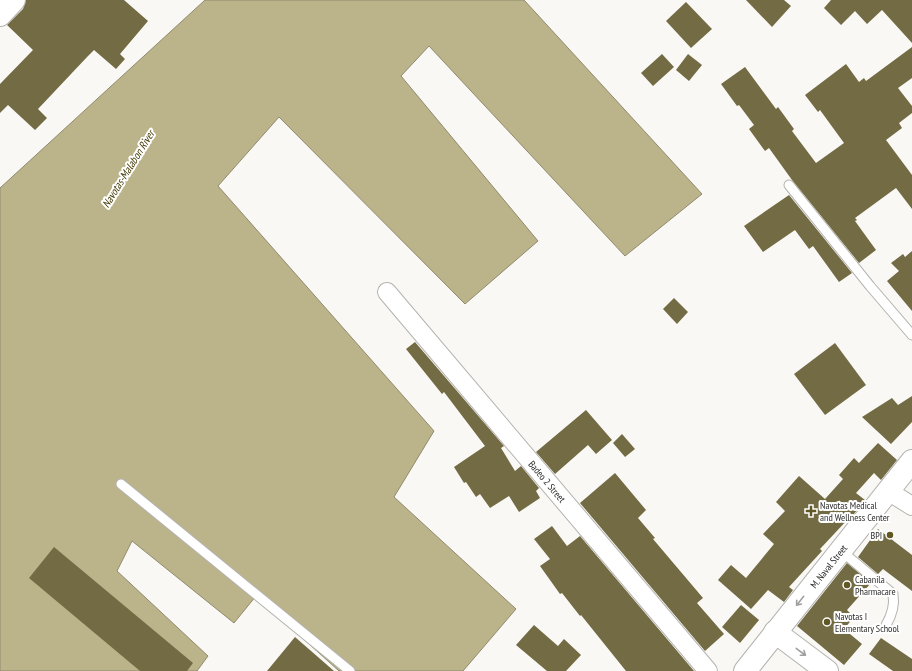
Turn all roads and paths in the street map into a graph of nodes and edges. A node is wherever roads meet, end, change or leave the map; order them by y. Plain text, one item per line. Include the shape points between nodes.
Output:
1 (14, 0) edge
2 (0, 16) edge
3 (789, 185) dead end
4 (388, 292) dead end
5 (912, 335) edge
6 (912, 461) edge
7 (121, 484) dead end
8 (888, 491) junction
9 (912, 506) edge
10 (840, 550) junction
11 (886, 625) dead end
12 (775, 632) junction
13 (350, 671) edge
14 (708, 671) edge
15 (745, 671) edge
16 (828, 671) edge

1 - 2 main road
3 - 5 lane
4 - 14 street, Badeo 2 Street
6 - 8 main road, M. Naval Street
7 - 13 lane
8 - 9 street
8 - 10 main road, M. Naval Street
10 - 11 lane via 893,594 893,610
10 -> 12 main road, M. Naval Street
12 - 15 main road, M. Naval Street
12 -> 16 main road

